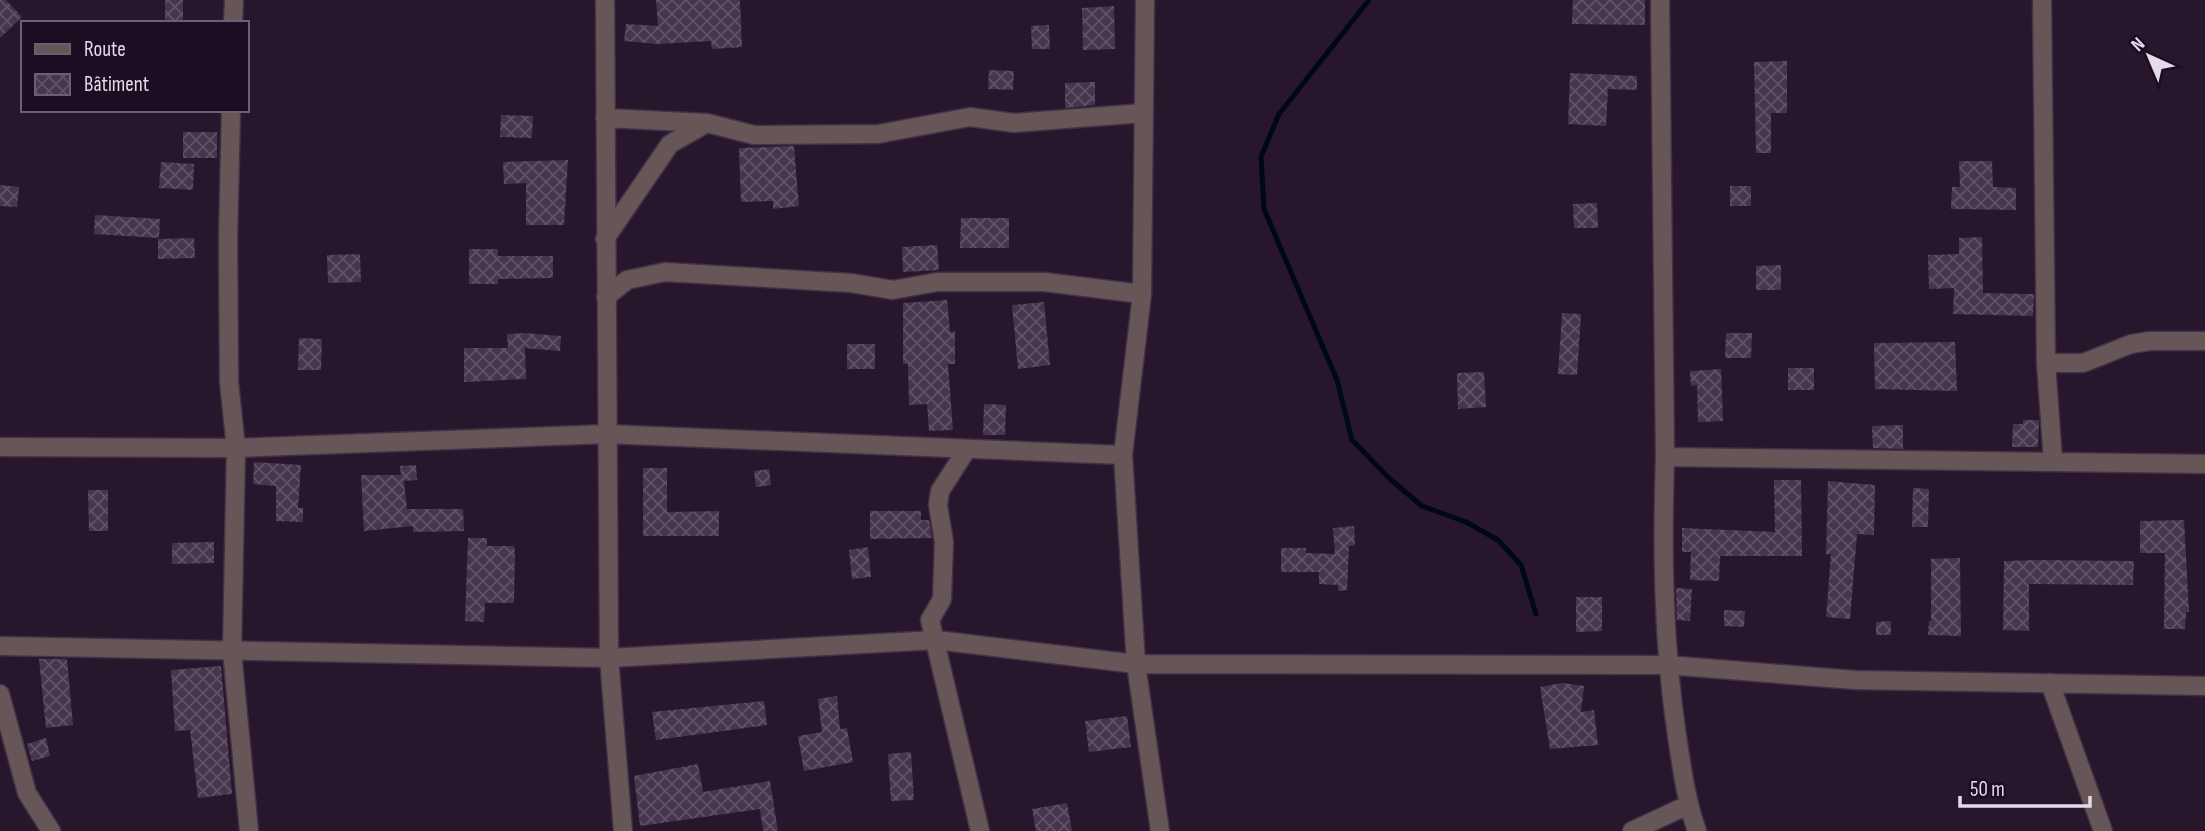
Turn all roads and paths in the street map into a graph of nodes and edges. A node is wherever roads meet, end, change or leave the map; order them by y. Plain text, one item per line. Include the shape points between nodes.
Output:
1 (234, 0) edge
2 (605, 0) edge
3 (1146, 0) edge
4 (1660, 0) edge
5 (2042, 0) edge
6 (233, 21) edge
7 (231, 112) edge
8 (1144, 113) junction
9 (605, 118) junction
10 (707, 123) junction
11 (605, 240) junction
12 (1142, 294) junction
13 (606, 297) junction
14 (2205, 341) edge
15 (2046, 362) junction
16 (606, 434) junction
17 (0, 447) edge
18 (236, 448) junction
19 (967, 449) junction
20 (1123, 455) junction
21 (1665, 457) junction
22 (2053, 461) junction
23 (2205, 464) edge
24 (936, 640) junction
25 (0, 646) edge
26 (232, 652) junction
27 (609, 658) junction
28 (1136, 664) junction
29 (1667, 666) junction
30 (2050, 683) junction
31 (2205, 685) edge
32 (0, 694) edge
33 (1688, 804) junction
34 (51, 831) edge
35 (249, 831) edge
36 (623, 831) edge
37 (980, 831) edge
38 (1160, 831) edge
39 (1632, 831) edge
40 (1696, 831) edge
41 (2103, 831) edge

1 - 6 street
2 - 9 street
3 - 8 street
4 - 21 street
5 - 15 street
7 - 18 street via 229,343
8 - 10 street via 1014,123 970,117 878,134 754,135
8 - 12 street
9 - 10 street
9 - 11 street
10 - 11 street via 670,144
11 - 13 street
12 - 13 street via 1044,282 937,282 893,290 852,283 665,272 627,280
12 - 20 street
13 - 16 street
14 - 15 street via 2150,341 2083,363
15 - 22 street
16 - 18 street
16 - 19 street
16 - 27 street
17 - 18 street
18 - 26 street
19 - 20 street
19 - 24 street via 940,491 942,599 930,620
20 - 28 street
21 - 22 street
21 - 29 street
22 - 23 street
24 - 27 street
24 - 28 street
24 - 37 street
25 - 26 street
26 - 27 street
26 - 35 street
27 - 36 street
28 - 29 street
28 - 38 street
29 - 30 street via 1855,680
29 - 33 street
30 - 31 street
30 - 41 street
32 - 34 street via 27,793
33 - 39 street
33 - 40 street

